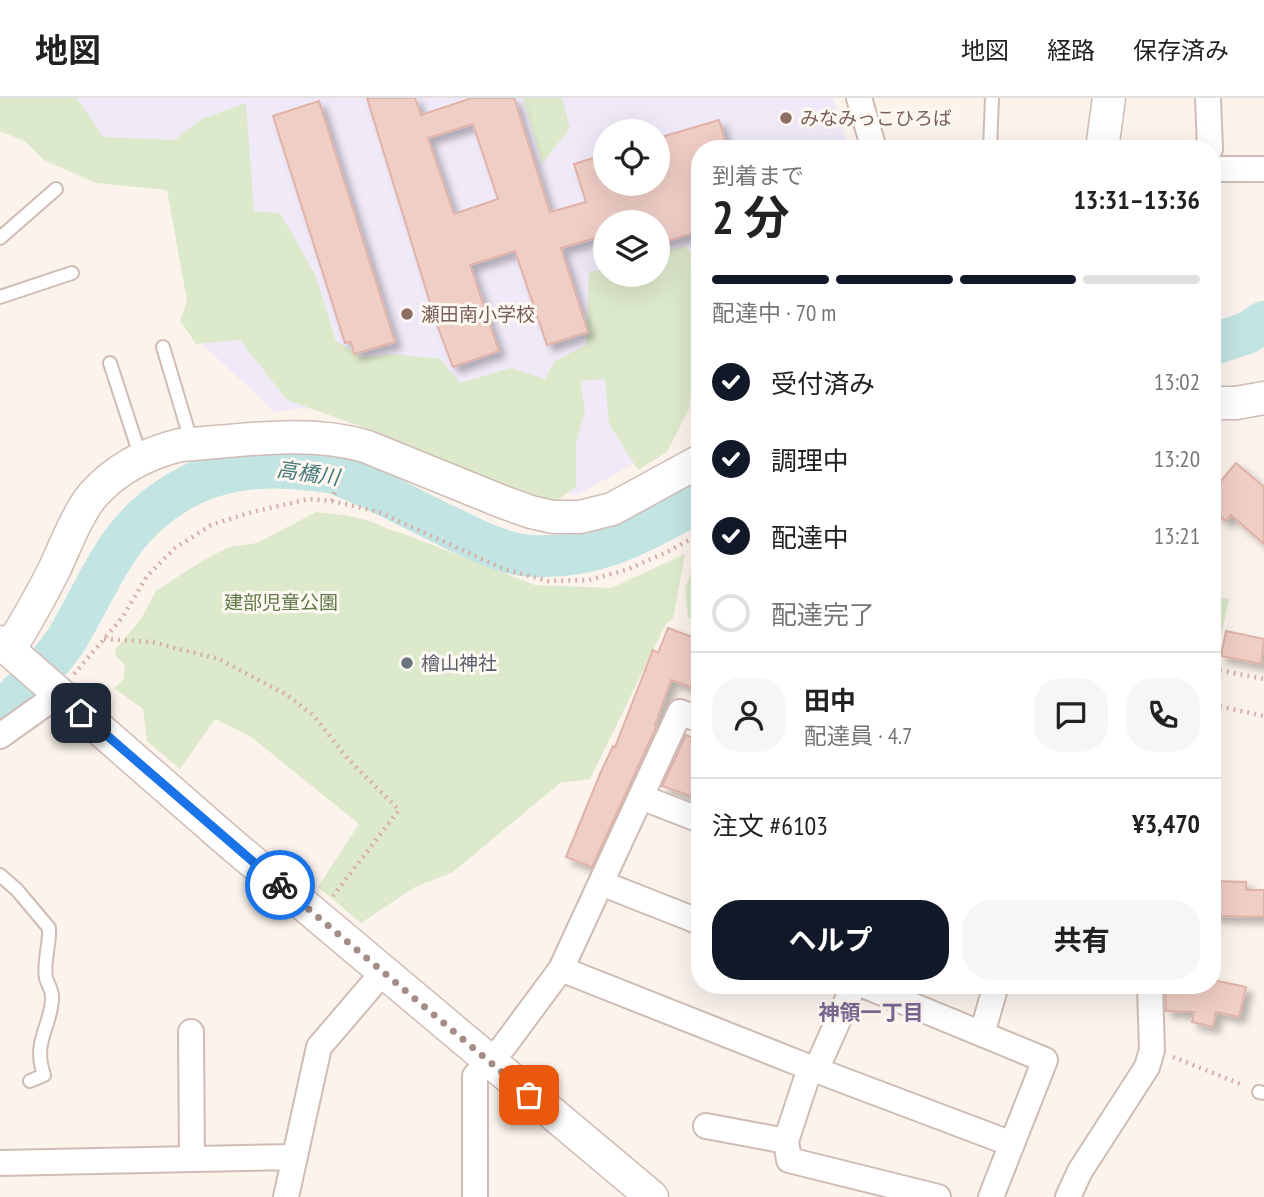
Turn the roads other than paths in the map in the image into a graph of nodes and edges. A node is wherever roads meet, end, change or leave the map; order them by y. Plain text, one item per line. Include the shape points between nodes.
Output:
1 (859, 98) edge
2 (992, 98) edge
3 (1109, 98) edge
4 (1208, 98) edge
5 (871, 140) edge
6 (990, 140) edge
7 (1103, 140) edge
8 (1210, 140) edge
9 (1221, 169) edge
10 (1264, 169) edge
11 (56, 189) dead end
12 (0, 238) edge
13 (72, 273) dead end
14 (0, 297) edge
15 (163, 347) dead end
16 (110, 363) dead end
17 (1264, 398) edge
18 (1221, 403) edge
19 (193, 444) junction
20 (141, 458) junction
21 (691, 466) edge
22 (7, 653) edge
23 (55, 690) junction
24 (691, 716) edge
25 (0, 736) edge
26 (641, 797) junction
27 (691, 816) edge
28 (0, 875) edge
29 (601, 883) junction
30 (691, 918) edge
31 (561, 969) junction
32 (384, 971) junction
33 (850, 994) edge
34 (885, 994) edge
35 (993, 994) edge
36 (1150, 994) edge
37 (191, 1032) dead end
38 (982, 1034) junction
39 (489, 1062) junction
40 (813, 1069) junction
41 (30, 1081) dead end
42 (706, 1125) dead end
43 (786, 1140) junction
44 (1012, 1144) junction
45 (295, 1157) junction
46 (192, 1159) junction
47 (0, 1163) edge
48 (286, 1197) edge
49 (475, 1197) edge
50 (652, 1197) edge
51 (938, 1197) edge
52 (991, 1197) edge
53 (1068, 1197) edge

1 - 5 street
2 - 6 lane
3 - 7 street
4 - 8 street
9 - 10 street
11 - 12 lane
13 - 14 lane
15 - 19 lane
16 - 20 lane
17 - 18 street
19 - 20 street
19 - 21 street via 310,437 345,440 553,517 580,517 612,509
20 - 22 street via 92,496 41,598
22 - 23 street
23 - 25 street
23 - 32 street
24 - 26 street via 680,712
26 - 27 street
26 - 29 street
28 - 41 lane via 49,928 46,979 52,1002 42,1035 44,1075
29 - 30 street
29 - 31 street
31 - 39 street
31 - 40 street
32 - 39 street
32 - 45 street via 319,1047
33 - 40 street
34 - 38 street
35 - 38 street
36 - 53 street via 1152,1050 1147,1067
37 - 46 street
38 - 44 street via 1045,1060
39 - 49 street via 475,1076
39 - 50 street
40 - 43 street
40 - 44 street
42 - 43 street
43 - 51 street via 789,1160
44 - 52 street
45 - 46 street
45 - 48 street
46 - 47 street

